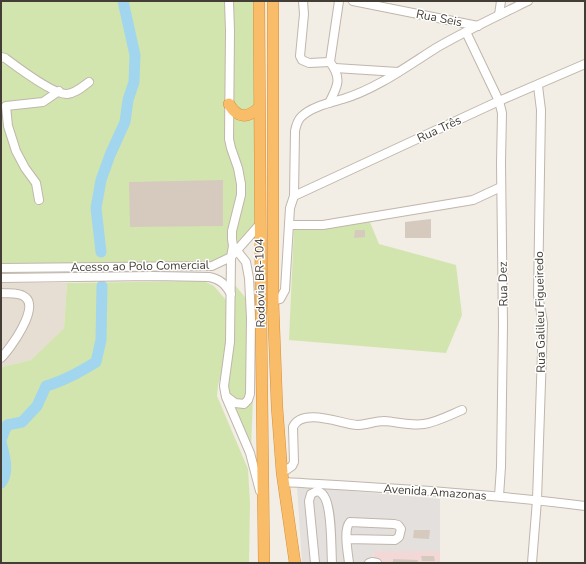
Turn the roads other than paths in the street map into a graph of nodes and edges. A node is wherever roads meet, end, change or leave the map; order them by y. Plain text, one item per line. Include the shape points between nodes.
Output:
1 (229, 1) edge
2 (259, 1) edge
3 (273, 1) edge
4 (303, 1) edge
5 (339, 1) edge
6 (353, 1) edge
7 (501, 1) edge
8 (528, 1) edge
9 (499, 15) junction
10 (478, 26) junction
11 (466, 32) junction
12 (1, 58) edge
13 (585, 64) edge
14 (332, 65) junction
15 (398, 72) junction
16 (89, 82) dead end
17 (538, 86) junction
18 (59, 92) junction
19 (499, 102) junction
20 (329, 103) junction
21 (229, 104) junction
22 (259, 108) junction
23 (501, 187) junction
24 (294, 196) junction
25 (38, 200) dead end
26 (261, 223) junction
27 (289, 225) junction
28 (235, 248) junction
29 (231, 257) junction
30 (57, 267) junction
31 (1, 268) edge
32 (1, 278) edge
33 (57, 278) junction
34 (1, 294) edge
35 (231, 296) junction
36 (273, 301) junction
37 (1, 358) edge
38 (226, 397) junction
39 (462, 410) dead end
40 (283, 477) junction
41 (499, 496) junction
42 (537, 500) junction
43 (585, 506) edge
44 (264, 512) junction
45 (347, 539) junction
46 (264, 563) edge
47 (295, 563) edge
48 (315, 563) edge
49 (332, 563) edge
50 (349, 563) edge
51 (369, 563) edge
52 (377, 563) edge
53 (532, 563) edge

1 - 21 street
2 - 22 highway, Rodovia BR-104
3 - 36 highway, Rodovia BR-104
4 - 14 street via 300,56 309,63
5 - 14 street
6 - 10 street, Rua Seis
7 - 9 street
8 - 9 street
9 - 10 street
10 - 11 street
11 - 15 street
11 - 19 street, Rua Dez
12 - 18 street via 5,58 36,80
13 - 17 street, Rua Três
14 - 15 street
14 - 20 street via 338,83
15 - 20 street via 364,91
16 - 18 street via 78,90 66,94
17 - 19 street, Rua Três
17 - 42 street, Rua Galileu Figueiredo via 541,110 538,295 543,323
18 - 25 street via 43,102 6,106 8,126 16,151 36,183
19 - 23 street, Rua Dez via 502,113
19 - 24 street, Rua Três
20 - 24 street via 308,112 298,121 295,131
21 - 22 highway via 234,111 243,116 250,115
21 - 28 street via 230,145 241,184 241,195 232,231
22 - 26 highway, Rodovia BR-104
23 - 27 street via 473,200 323,225
23 - 41 street, Rua Dez via 503,325
24 - 27 street
26 - 28 street, Acesso ao Polo Comercial
26 - 44 highway, Rodovia BR-104
27 - 36 street via 285,290 280,299
28 - 29 street, Acesso ao Polo Comercial
28 - 38 street via 246,262 249,278 250,394 244,404 235,403
29 - 30 street, Acesso ao Polo Comercial via 212,266
29 - 35 street
30 - 31 street, Acesso ao Polo Comercial
30 - 33 street
32 - 33 street, Acesso ao Polo Comercial
33 - 35 street, Acesso ao Polo Comercial via 209,277 221,281
34 - 37 street via 22,295 30,307 26,322
35 - 38 street via 230,342 224,386
36 - 40 highway, Rodovia BR-104 via 277,407
38 - 44 street via 253,462
39 - 40 street via 420,425 383,421 357,425 321,417 295,422 294,462
40 - 41 street, Avenida Amazonas
40 - 47 highway, Rodovia BR-104
41 - 42 street, Avenida Amazonas
42 - 43 street, Avenida Amazonas
42 - 53 street, Rua Galileu Figueiredo
44 - 46 highway, Rodovia BR-104
45 - 45 street via 347,527 351,522 394,524 401,529 399,537 394,540
45 - 50 street
48 - 49 street via 309,501 311,494 317,491 326,498
51 - 52 street

